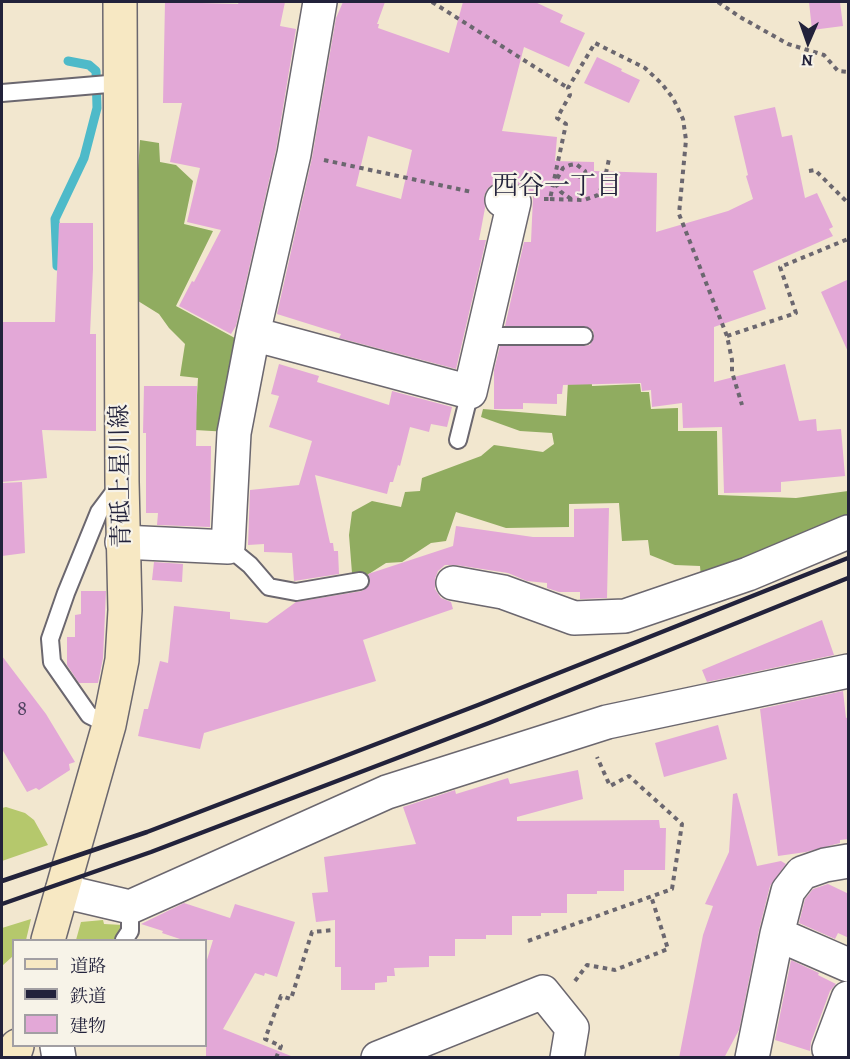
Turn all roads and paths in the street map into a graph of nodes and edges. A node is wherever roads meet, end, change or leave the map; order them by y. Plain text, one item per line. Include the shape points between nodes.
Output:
1 (120, 2) edge
2 (320, 2) edge
3 (432, 2) edge
4 (718, 2) edge
5 (849, 72) edge
6 (120, 83) junction
7 (568, 88) junction
8 (2, 93) edge
9 (609, 159) dead end
10 (323, 160) dead end
11 (809, 171) dead end
12 (576, 176) dead end
13 (493, 197) joint
14 (541, 199) dead end
15 (550, 199) junction
16 (575, 200) junction
17 (849, 203) edge
18 (849, 239) edge
19 (253, 334) junction
20 (483, 336) junction
21 (584, 336) dead end
22 (727, 336) junction
23 (470, 392) junction
24 (742, 405) dead end
25 (458, 440) dead end
26 (122, 482) junction
27 (849, 532) edge
28 (122, 542) junction
29 (228, 547) junction
30 (360, 581) dead end
31 (453, 583) dead end
32 (849, 671) edge
33 (109, 726) junction
34 (595, 755) dead end
35 (849, 861) edge
36 (62, 891) junction
37 (651, 896) junction
38 (130, 907) junction
39 (334, 930) dead end
40 (777, 934) junction
41 (48, 939) edge
42 (125, 939) edge
43 (528, 941) dead end
44 (849, 965) edge
45 (600, 967) dead end
46 (849, 998) edge
47 (276, 1058) edge
48 (378, 1058) edge
49 (567, 1058) edge
50 (752, 1058) edge
51 (834, 1058) edge

1 - 6 main road, 青砥上星川線
2 - 19 street via 294,154
3 - 7 path
4 - 5 path via 788,44 824,54 838,71
6 - 8 lane
6 - 26 main road, 青砥上星川線
7 - 15 path via 570,95 557,118 566,124
7 - 22 path via 595,43 645,68 673,99 683,119 686,140 679,214
9 - 16 path via 598,195
10 - 13 path
11 - 17 path via 815,170
12 - 16 path via 586,175 576,164 563,168 557,179 561,192
13 - 20 street via 514,202
14 - 15 path
15 - 16 path
18 - 22 path via 780,267 796,313
19 - 23 street
19 - 29 street via 234,433
20 - 21 lane
20 - 23 street
22 - 24 path
23 - 25 lane
26 - 28 main road, 青砥上星川線
26 - 33 lane via 99,512 50,639 52,662 89,715
27 - 31 street via 748,574 625,616 574,618 502,592
28 - 29 street
28 - 33 main road, 青砥上星川線 via 122,660
29 - 30 lane via 269,587 296,592
32 - 38 street via 607,722 387,792
33 - 36 main road, 青砥上星川線
34 - 37 path via 610,786 629,776 682,824 672,889
35 - 40 street via 802,873 788,891
36 - 38 street
36 - 41 main road, 青砥上星川線
37 - 43 path
37 - 45 path via 668,949 615,970
38 - 42 lane via 130,931
39 - 47 path via 312,932 291,999 281,996 265,1040 281,1046
40 - 44 street
40 - 50 street
46 - 51 street via 829,1049
48 - 49 street via 543,992 572,1028

